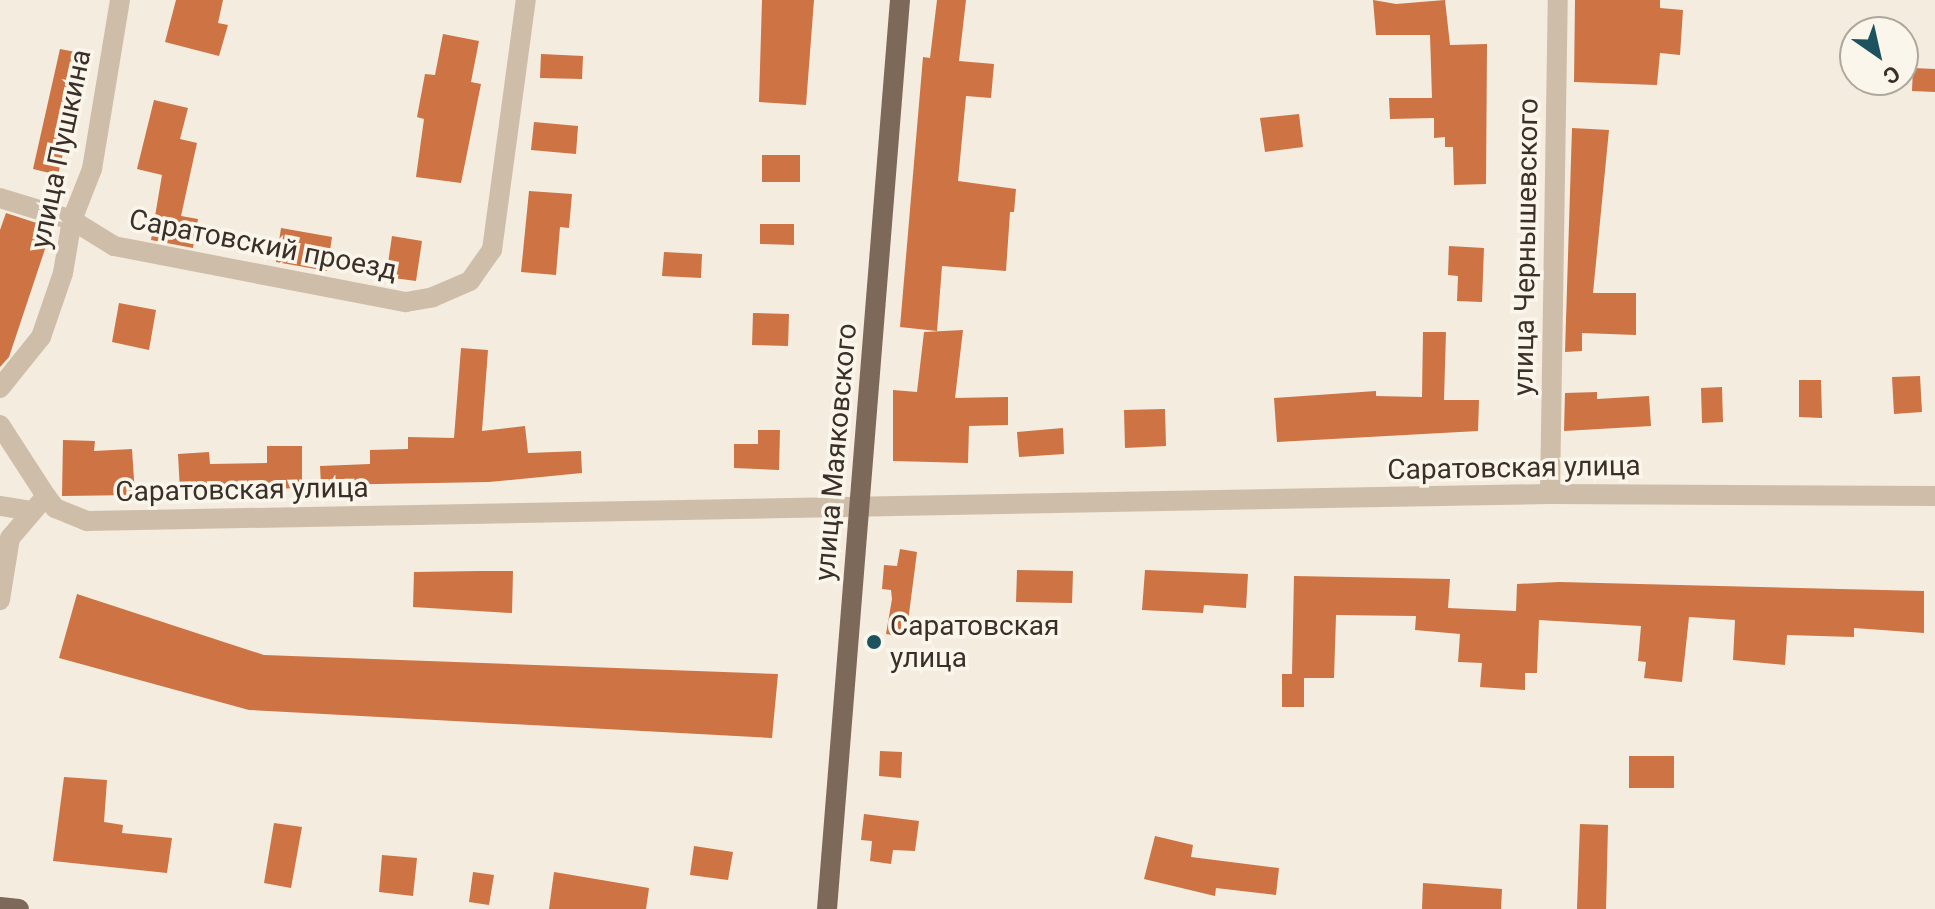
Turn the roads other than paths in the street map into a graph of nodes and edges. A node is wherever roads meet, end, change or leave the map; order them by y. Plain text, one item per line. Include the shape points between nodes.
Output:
1 (120, 0) edge
2 (526, 0) edge
3 (900, 0) edge
4 (1558, 0) edge
5 (0, 198) edge
6 (72, 220) junction
7 (0, 388) edge
8 (0, 425) edge
9 (1550, 494) junction
10 (1935, 496) edge
11 (39, 504) junction
12 (0, 506) edge
13 (859, 508) junction
14 (0, 600) edge
15 (0, 907) edge
16 (19, 909) edge
17 (827, 909) edge

1 - 6 street, улица Пушкина via 92,169
2 - 6 street, Саратовский проезд via 492,250 470,281 406,302 114,246
3 - 13 main road, улица Маяковского
4 - 9 street, улица Чернышевского
5 - 6 street, Саратовский проезд
6 - 7 street, улица Пушкина via 63,273 41,337
8 - 11 street
9 - 10 street, Саратовская улица
9 - 13 street, Саратовская улица
11 - 12 street
11 - 13 street, Саратовская улица via 87,521
11 - 14 street via 10,538
13 - 17 main road, улица Маяковского
15 - 16 main road

